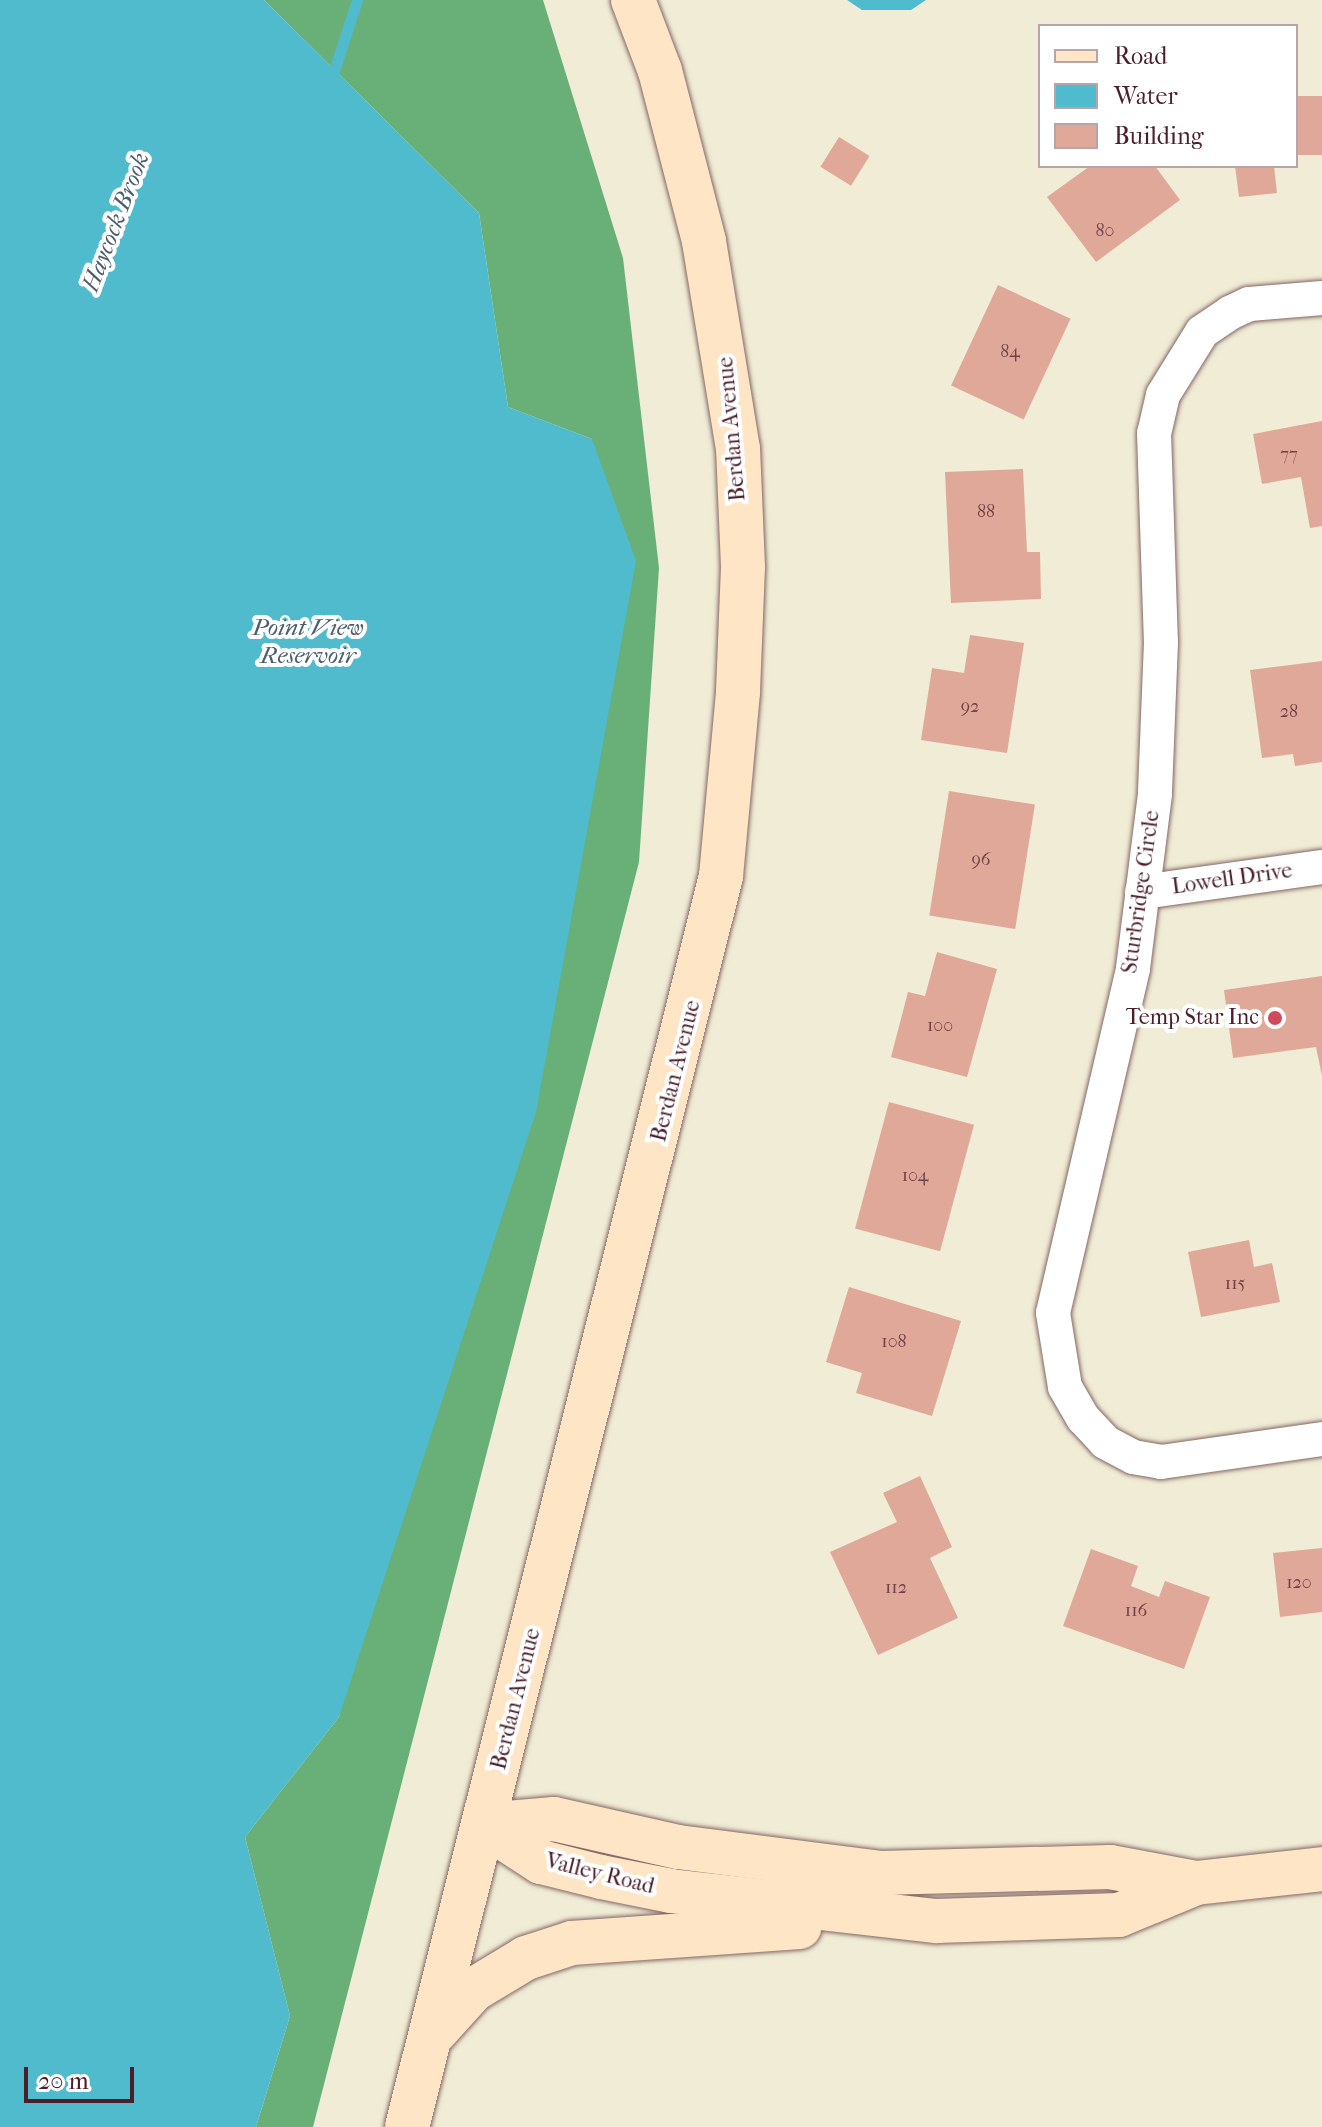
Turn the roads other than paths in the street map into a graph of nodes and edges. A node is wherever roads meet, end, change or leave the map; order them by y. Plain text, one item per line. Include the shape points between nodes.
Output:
1 (633, 0) edge
2 (1322, 298) edge
3 (1322, 867) edge
4 (1142, 892) junction
5 (1322, 1439) edge
6 (484, 1825) junction
7 (1322, 1869) edge
8 (1196, 1883) junction
9 (936, 1921) junction
10 (430, 2037) junction
11 (407, 2127) edge

1 - 6 main road, Berdan Avenue via 684,156 725,345 738,449 743,567 738,691 721,876 697,989
2 - 4 street, Sturbridge Circle via 1249,304 1230,313 1202,332 1163,395 1154,433 1160,672 1155,794
3 - 4 street, Lowell Drive
4 - 5 street, Sturbridge Circle via 1133,969 1058,1274 1053,1325 1065,1387 1098,1434 1133,1457 1161,1462
6 - 8 main road, Valley Road via 554,1819 678,1847 881,1873 1110,1867
6 - 9 main road, Valley Road via 541,1862 601,1877 671,1891
6 - 10 main road, Berdan Avenue
7 - 8 main road, Valley Road
8 - 9 main road, Valley Road via 1119,1915
9 - 10 main road via 572,1943 526,1958 473,1990
10 - 11 main road, Berdan Avenue

